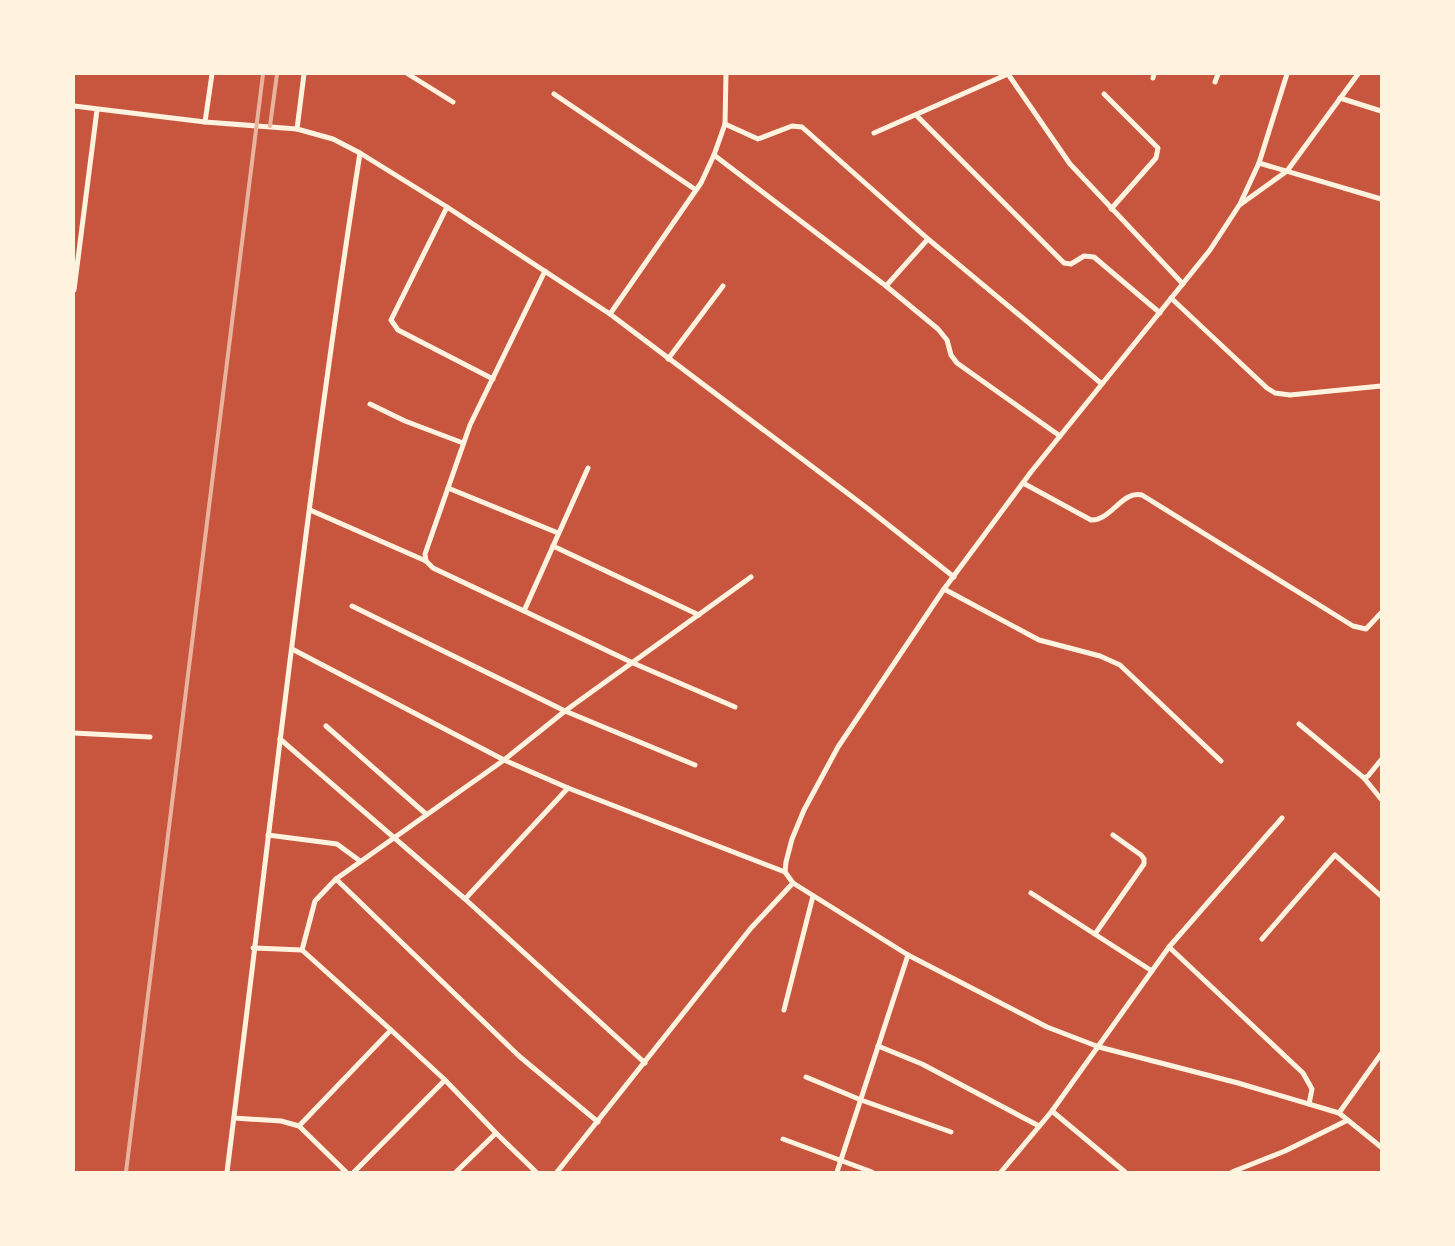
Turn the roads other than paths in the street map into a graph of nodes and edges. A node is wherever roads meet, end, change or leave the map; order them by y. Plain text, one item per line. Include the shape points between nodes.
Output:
1 (212, 74) edge
2 (304, 74) edge
3 (408, 74) edge
4 (726, 74) edge
5 (1008, 74) edge
6 (1218, 74) edge
7 (1287, 74) edge
8 (1358, 74) edge
9 (1215, 82) dead end
10 (554, 94) dead end
11 (1104, 94) dead end
12 (1340, 98) junction
13 (453, 102) dead end
14 (74, 106) edge
15 (97, 110) junction
16 (1381, 111) edge
17 (917, 116) junction
18 (205, 122) junction
19 (725, 124) junction
20 (297, 129) junction
21 (874, 133) dead end
22 (360, 153) junction
23 (714, 155) junction
24 (1259, 163) junction
25 (1286, 171) junction
26 (696, 190) junction
27 (1381, 199) edge
28 (1240, 204) junction
29 (447, 207) junction
30 (1111, 209) junction
31 (928, 239) junction
32 (545, 271) junction
33 (1183, 284) junction
34 (723, 286) dead end
35 (886, 286) junction
36 (74, 290) edge
37 (1171, 298) junction
38 (1160, 313) junction
39 (610, 314) junction
40 (668, 359) junction
41 (492, 379) junction
42 (1102, 384) junction
43 (1381, 386) edge
44 (370, 404) dead end
45 (1060, 436) junction
46 (463, 443) junction
47 (588, 468) dead end
48 (1022, 483) junction
49 (448, 488) junction
50 (310, 510) junction
51 (558, 533) junction
52 (553, 546) junction
53 (426, 561) junction
54 (752, 577) dead end
55 (954, 577) junction
56 (944, 589) junction
57 (352, 606) dead end
58 (524, 611) junction
59 (1381, 613) edge
60 (699, 615) junction
61 (292, 649) junction
62 (633, 663) junction
63 (735, 707) dead end
64 (566, 711) junction
65 (1299, 724) dead end
66 (326, 726) dead end
67 (74, 733) edge
68 (150, 737) dead end
69 (280, 739) junction
70 (504, 760) junction
71 (1381, 760) edge
72 (1220, 761) dead end
73 (695, 765) dead end
74 (1364, 778) junction
75 (568, 788) junction
76 (1381, 799) edge
77 (426, 814) junction
78 (1282, 818) dead end
79 (268, 835) junction
80 (1113, 835) dead end
81 (394, 837) junction
82 (360, 860) junction
83 (785, 872) junction
84 (336, 879) junction
85 (793, 883) junction
86 (1031, 893) dead end
87 (813, 896) junction
88 (1381, 896) edge
89 (465, 899) junction
90 (1095, 934) junction
91 (1262, 939) dead end
92 (1169, 947) junction
93 (253, 948) junction
94 (302, 950) junction
95 (908, 954) junction
96 (1152, 971) junction
97 (784, 1010) dead end
98 (391, 1030) junction
99 (878, 1046) junction
100 (1099, 1048) junction
101 (1381, 1054) edge
102 (646, 1063) junction
103 (806, 1077) dead end
104 (445, 1080) junction
105 (861, 1100) junction
106 (1309, 1104) junction
107 (1052, 1111) junction
108 (1339, 1113) junction
109 (234, 1118) junction
110 (1348, 1120) junction
111 (598, 1122) junction
112 (299, 1126) junction
113 (1039, 1126) junction
114 (951, 1132) dead end
115 (496, 1133) junction
116 (783, 1139) dead end
117 (1381, 1147) edge
118 (841, 1160) junction
119 (227, 1172) edge
120 (346, 1172) edge
121 (354, 1172) edge
122 (456, 1172) edge
123 (536, 1172) edge
124 (557, 1172) edge
125 (837, 1172) edge
126 (872, 1172) edge
127 (1001, 1172) edge
128 (1125, 1172) edge
129 (1232, 1172) edge

1 - 18 street
2 - 20 street
3 - 13 street
4 - 19 street
5 - 17 street
5 - 30 street via 1070,164
6 - 9 street
7 - 24 street
8 - 12 street
10 - 26 street
11 - 30 street via 1158,148 1156,158
12 - 16 street
12 - 25 street
14 - 15 street
15 - 18 street
15 - 36 street
17 - 21 street
17 - 38 street via 1064,263 1071,264 1084,256 1094,257
18 - 20 street
19 - 23 street
19 - 31 street via 758,139 792,126 802,127
20 - 22 street via 333,139
22 - 29 street
22 - 50 street via 336,306
23 - 26 street
23 - 35 street
24 - 25 street
24 - 28 street
25 - 27 street
25 - 28 street
26 - 39 street
28 - 33 street
29 - 32 street
29 - 41 street via 391,320 398,330
30 - 33 street
31 - 35 street
31 - 42 street
32 - 39 street
32 - 41 street
33 - 37 street
34 - 40 street
35 - 45 street via 938,330 947,340 957,363
37 - 38 street
37 - 43 street via 1275,393 1290,395
38 - 42 street
39 - 40 street
40 - 55 street
41 - 46 street
42 - 45 street
44 - 46 street
45 - 48 street
46 - 49 street
47 - 51 street
48 - 55 street
48 - 59 street via 1090,520 1102,517 1132,495 1142,495 1353,626 1366,629
49 - 51 street
49 - 53 street via 425,554
50 - 53 street
50 - 61 street
51 - 52 street
52 - 58 street
52 - 60 street
53 - 58 street via 434,568
54 - 60 street
55 - 56 street
56 - 72 street via 1039,640 1100,656 1120,665
56 - 83 street via 838,747 792,839
57 - 64 street
58 - 62 street
60 - 62 street
61 - 69 street
61 - 70 street
62 - 63 street
62 - 64 street
64 - 70 street
64 - 73 street
65 - 74 street
66 - 77 street
67 - 68 street
69 - 79 street
69 - 81 street
70 - 75 street
70 - 77 street
71 - 74 street
74 - 76 street
75 - 83 street
75 - 89 street
77 - 81 street
78 - 92 street
79 - 82 street via 337,844
79 - 93 street
80 - 90 street via 1140,855 1144,864
81 - 82 street
81 - 89 street
82 - 84 street
83 - 85 street
84 - 94 street via 314,901
84 - 111 street via 519,1056
85 - 87 street
85 - 102 street via 752,928
86 - 90 street
87 - 95 street
87 - 97 street
88 - 91 street via 1335,855
89 - 102 street
90 - 96 street
92 - 96 street
92 - 106 street via 1303,1073 1312,1089
93 - 94 street
93 - 109 street
94 - 98 street
95 - 99 street
95 - 100 street via 1047,1028
96 - 100 street
98 - 104 street
98 - 112 street
99 - 105 street
99 - 113 street via 922,1064
100 - 106 street
100 - 107 street
101 - 108 street
102 - 111 street
103 - 105 street
104 - 115 street
104 - 121 street
105 - 114 street
105 - 118 street
106 - 108 street
107 - 113 street
107 - 128 street
108 - 110 street
109 - 112 street
109 - 119 street
110 - 117 street
110 - 129 street via 1285,1151
111 - 124 street
112 - 120 street
113 - 127 street
115 - 122 street
115 - 123 street
116 - 118 street
118 - 125 street
118 - 126 street

